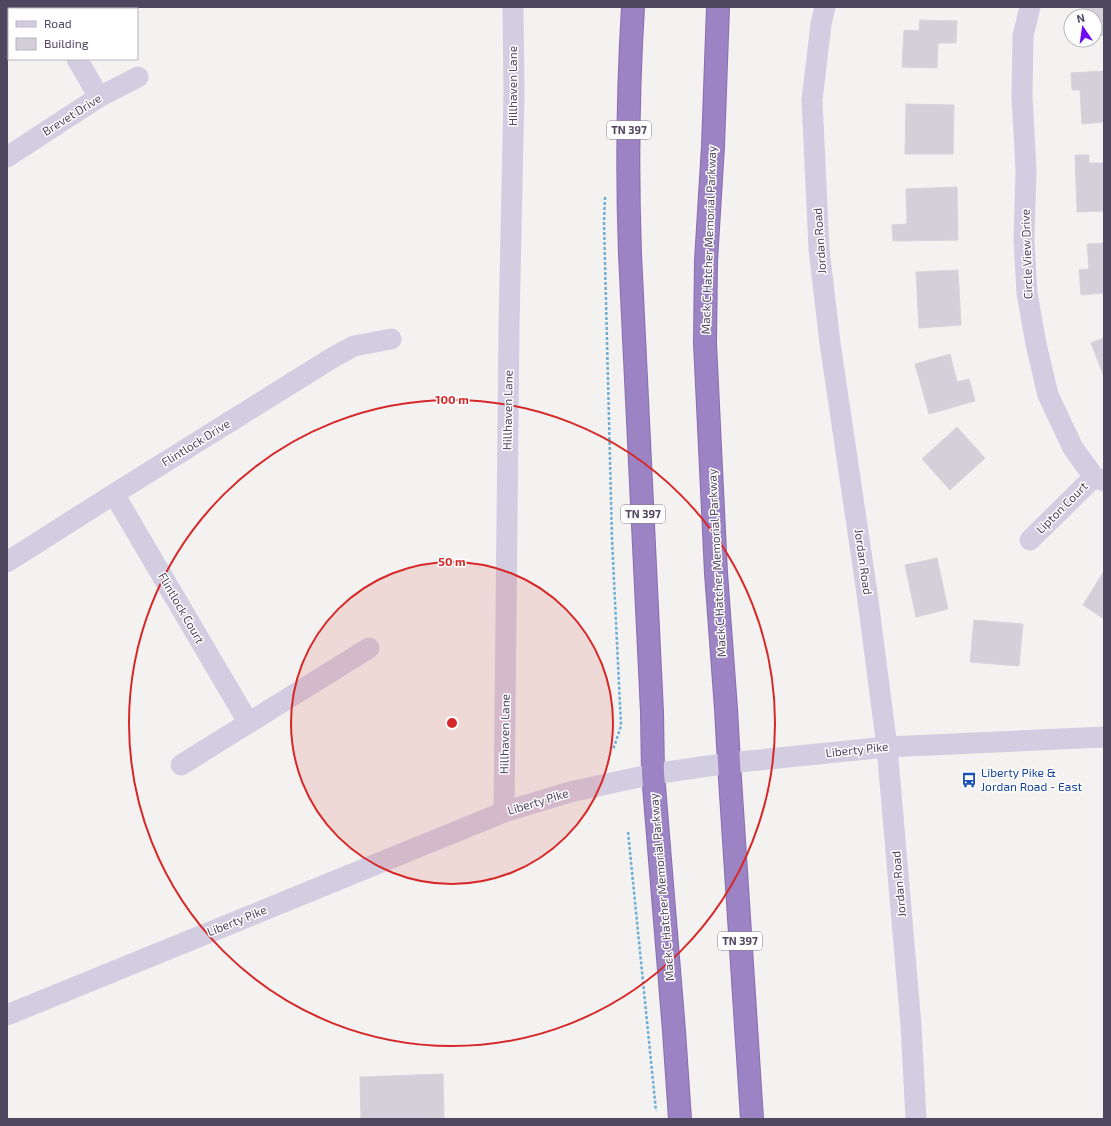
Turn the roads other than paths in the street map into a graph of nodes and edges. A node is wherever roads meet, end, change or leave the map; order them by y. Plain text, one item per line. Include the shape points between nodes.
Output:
1 (513, 7) edge
2 (633, 7) edge
3 (718, 7) edge
4 (825, 7) edge
5 (1030, 7) edge
6 (78, 60) edge
7 (138, 77) dead end
8 (99, 97) junction
9 (7, 157) edge
10 (391, 339) dead end
11 (1099, 479) edge
12 (114, 494) junction
13 (1030, 540) dead end
14 (7, 562) edge
15 (369, 648) dead end
16 (248, 722) junction
17 (1104, 737) edge
18 (887, 747) junction
19 (729, 763) junction
20 (181, 765) dead end
21 (653, 774) junction
22 (504, 812) junction
23 (7, 1015) edge
24 (680, 1119) edge
25 (752, 1119) edge
26 (916, 1119) edge

1 - 22 street, Hillhaven Lane
2 - 21 highway, Mack C Hatcher Memorial Parkway / TN 397 via 628,197 652,704
3 - 19 highway, Mack C Hatcher Memorial Parkway / TN 397 via 706,261 705,343 716,573
4 - 18 street, Jordan Road via 812,100 819,249
5 - 11 street, Circle View Drive via 1023,36 1022,97 1026,170 1024,240 1027,293 1048,395 1073,448
6 - 8 street
7 - 8 street, Brevet Drive
8 - 9 street, Brevet Drive
10 - 12 street, Flintlock Drive via 354,346 332,358
11 - 13 street, Lipton Court
12 - 14 street, Flintlock Drive
12 - 16 street, Flintlock Court
15 - 16 street
16 - 20 street
17 - 18 street, Liberty Pike
18 - 19 street, Liberty Pike
18 - 26 street, Jordan Road
19 - 21 street, Liberty Pike
19 - 25 highway, Mack C Hatcher Memorial Parkway / TN 397
21 - 22 street, Liberty Pike via 570,792
21 - 24 highway, Mack C Hatcher Memorial Parkway / TN 397
22 - 23 street, Liberty Pike

